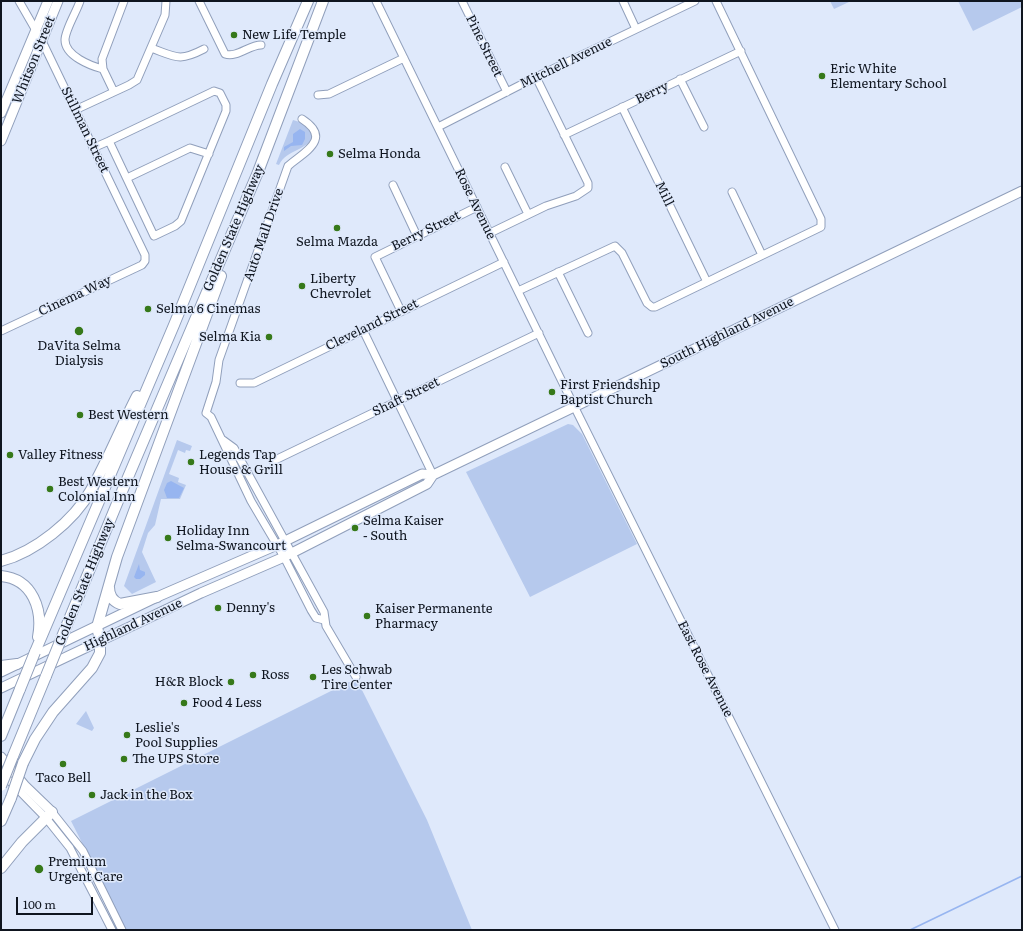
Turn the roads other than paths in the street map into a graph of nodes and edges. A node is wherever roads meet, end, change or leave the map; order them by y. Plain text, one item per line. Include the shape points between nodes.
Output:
1 (19, 1) edge
2 (48, 1) edge
3 (58, 1) edge
4 (80, 1) edge
5 (124, 1) edge
6 (166, 1) edge
7 (199, 1) edge
8 (308, 1) edge
9 (324, 1) edge
10 (376, 1) edge
11 (462, 1) edge
12 (623, 1) edge
13 (695, 1) edge
14 (716, 1) edge
15 (35, 29) junction
16 (636, 29) junction
17 (42, 41) junction
18 (261, 45) dead end
19 (151, 48) junction
20 (204, 49) dead end
21 (741, 50) junction
22 (404, 58) junction
23 (103, 69) junction
24 (536, 77) junction
25 (680, 79) junction
26 (114, 92) junction
27 (507, 92) junction
28 (318, 94) dead end
29 (8, 97) junction
30 (622, 108) junction
31 (75, 110) junction
32 (1, 113) edge
33 (302, 119) dead end
34 (1, 127) edge
35 (438, 127) junction
36 (704, 127) dead end
37 (564, 135) junction
38 (1, 140) edge
39 (109, 141) junction
40 (93, 148) junction
41 (209, 154) junction
42 (505, 167) dead end
43 (258, 172) junction
44 (127, 178) junction
45 (393, 185) dead end
46 (1022, 191) edge
47 (732, 192) dead end
48 (477, 207) junction
49 (528, 214) junction
50 (490, 233) junction
51 (417, 236) junction
52 (762, 255) junction
53 (146, 261) joint
54 (504, 262) junction
55 (558, 272) junction
56 (707, 282) junction
57 (518, 291) junction
58 (401, 311) junction
59 (174, 325) junction
60 (2, 329) edge
61 (363, 330) junction
62 (539, 334) junction
63 (588, 334) dead end
64 (240, 383) dead end
65 (397, 402) junction
66 (574, 408) junction
67 (221, 438) junction
68 (273, 461) dead end
69 (433, 475) junction
70 (286, 541) junction
71 (277, 546) junction
72 (293, 553) junction
73 (284, 557) junction
74 (1, 561) edge
75 (1, 576) edge
76 (110, 583) junction
77 (201, 593) joint
78 (157, 597) junction
79 (324, 620) junction
80 (97, 627) junction
81 (41, 633) junction
82 (100, 640) junction
83 (17, 664) junction
84 (1, 666) edge
85 (1, 672) edge
86 (356, 677) dead end
87 (1, 688) edge
88 (1, 736) edge
89 (1, 757) edge
90 (1, 772) edge
91 (1, 786) edge
92 (49, 815) junction
93 (1, 821) edge
94 (1, 868) edge
95 (112, 930) edge
96 (122, 930) edge
97 (835, 930) edge

1 - 15 street, Stillman Street
2 - 15 main road, Whitson Street
3 - 17 main road, Whitson Street
4 - 23 street via 66,37 66,44 80,60
5 - 23 street via 104,51
6 - 19 street via 164,15
7 - 18 street via 222,50 230,56
8 - 59 highway, Golden State Highway
9 - 43 highway, Golden State Highway
10 - 22 street, Rose Avenue
11 - 27 street, Pine Street
12 - 16 street
13 - 16 street, Mitchell Avenue
14 - 21 street
15 - 17 street, Stillman Street
15 - 29 main road, Whitson Street
16 - 24 street, Mitchell Avenue
17 - 31 street, Stillman Street
17 - 38 main road, Whitson Street
19 - 20 street via 178,58
19 - 26 street via 139,77
21 - 25 street, Berry
21 - 52 street via 822,222 818,228
22 - 28 street via 329,94
22 - 35 street, Rose Avenue
23 - 26 street
24 - 27 street, Mitchell Avenue
24 - 37 street
25 - 30 street, Berry
25 - 36 street
26 - 31 street
27 - 35 street, Mitchell Avenue
29 - 32 main road, Whitson Street
29 - 34 main road via 7,111
30 - 37 street, Berry
30 - 56 street, Mill
31 - 40 street, Stillman Street
33 - 67 street, Auto Mall Drive via 310,124 316,138 315,143 288,166 219,360 216,382 206,413
35 - 48 street, Rose Avenue
37 - 49 street via 588,183 588,188 576,196
39 - 40 street
39 - 41 street via 216,91 222,95 226,108
39 - 44 street
40 - 53 street, Stillman Street
41 - 44 street via 190,148
41 - 44 street via 181,221 154,236
42 - 49 street
43 - 76 highway via 127,526
43 - 91 highway, Golden State Highway, bridge via 123,489
45 - 51 street
46 - 66 main road, South Highland Avenue via 697,346
47 - 52 street
48 - 50 street, Rose Avenue
48 - 51 street, Berry Street
49 - 50 street
50 - 54 street, Rose Avenue
51 - 58 street, Berry Street via 376,257
52 - 56 street
53 - 60 street, Cinema Way
54 - 57 street, Rose Avenue
54 - 58 street, Cleveland Street
55 - 56 street via 615,246 620,249 644,299 652,306 655,307
55 - 57 street
55 - 63 street
57 - 62 street, Rose Avenue
58 - 61 street, Cleveland Street
59 - 74 highway via 91,491 68,520 42,541 12,558
59 - 81 highway, Golden State Highway
61 - 64 street, Cleveland Street via 252,384
61 - 65 street
62 - 65 street, Shaft Street
62 - 66 street, Rose Avenue
65 - 68 street, Shaft Street
65 - 69 street
66 - 69 main road, South Highland Avenue
66 - 97 street, East Rose Avenue
67 - 70 street via 234,448
67 - 71 street via 251,501
69 - 70 main road, South Highland Avenue via 422,474
69 - 72 main road, South Highland Avenue via 427,484
70 - 71 main road, South Highland Avenue
70 - 72 street
71 - 73 street
71 - 78 main road, South Highland Avenue
72 - 73 main road, South Highland Avenue
72 - 79 street via 324,612
73 - 77 main road, South Highland Avenue
73 - 79 street via 310,610 316,618
75 - 81 highway via 18,581 34,595 40,612
76 - 78 highway via 110,596 114,602 120,604
76 - 80 highway
77 - 82 main road, Highland Avenue
78 - 80 main road, Highland Avenue
79 - 86 street
80 - 82 highway
80 - 83 main road, Highland Avenue
81 - 88 highway, bridge
82 - 87 main road, Highland Avenue
82 - 93 highway, bridge via 100,653 92,668 53,712 35,739
83 - 84 highway
83 - 85 main road, Highland Avenue
89 - 92 main road
90 - 92 street
92 - 94 highway
92 - 95 street via 75,856
92 - 96 street via 82,851

